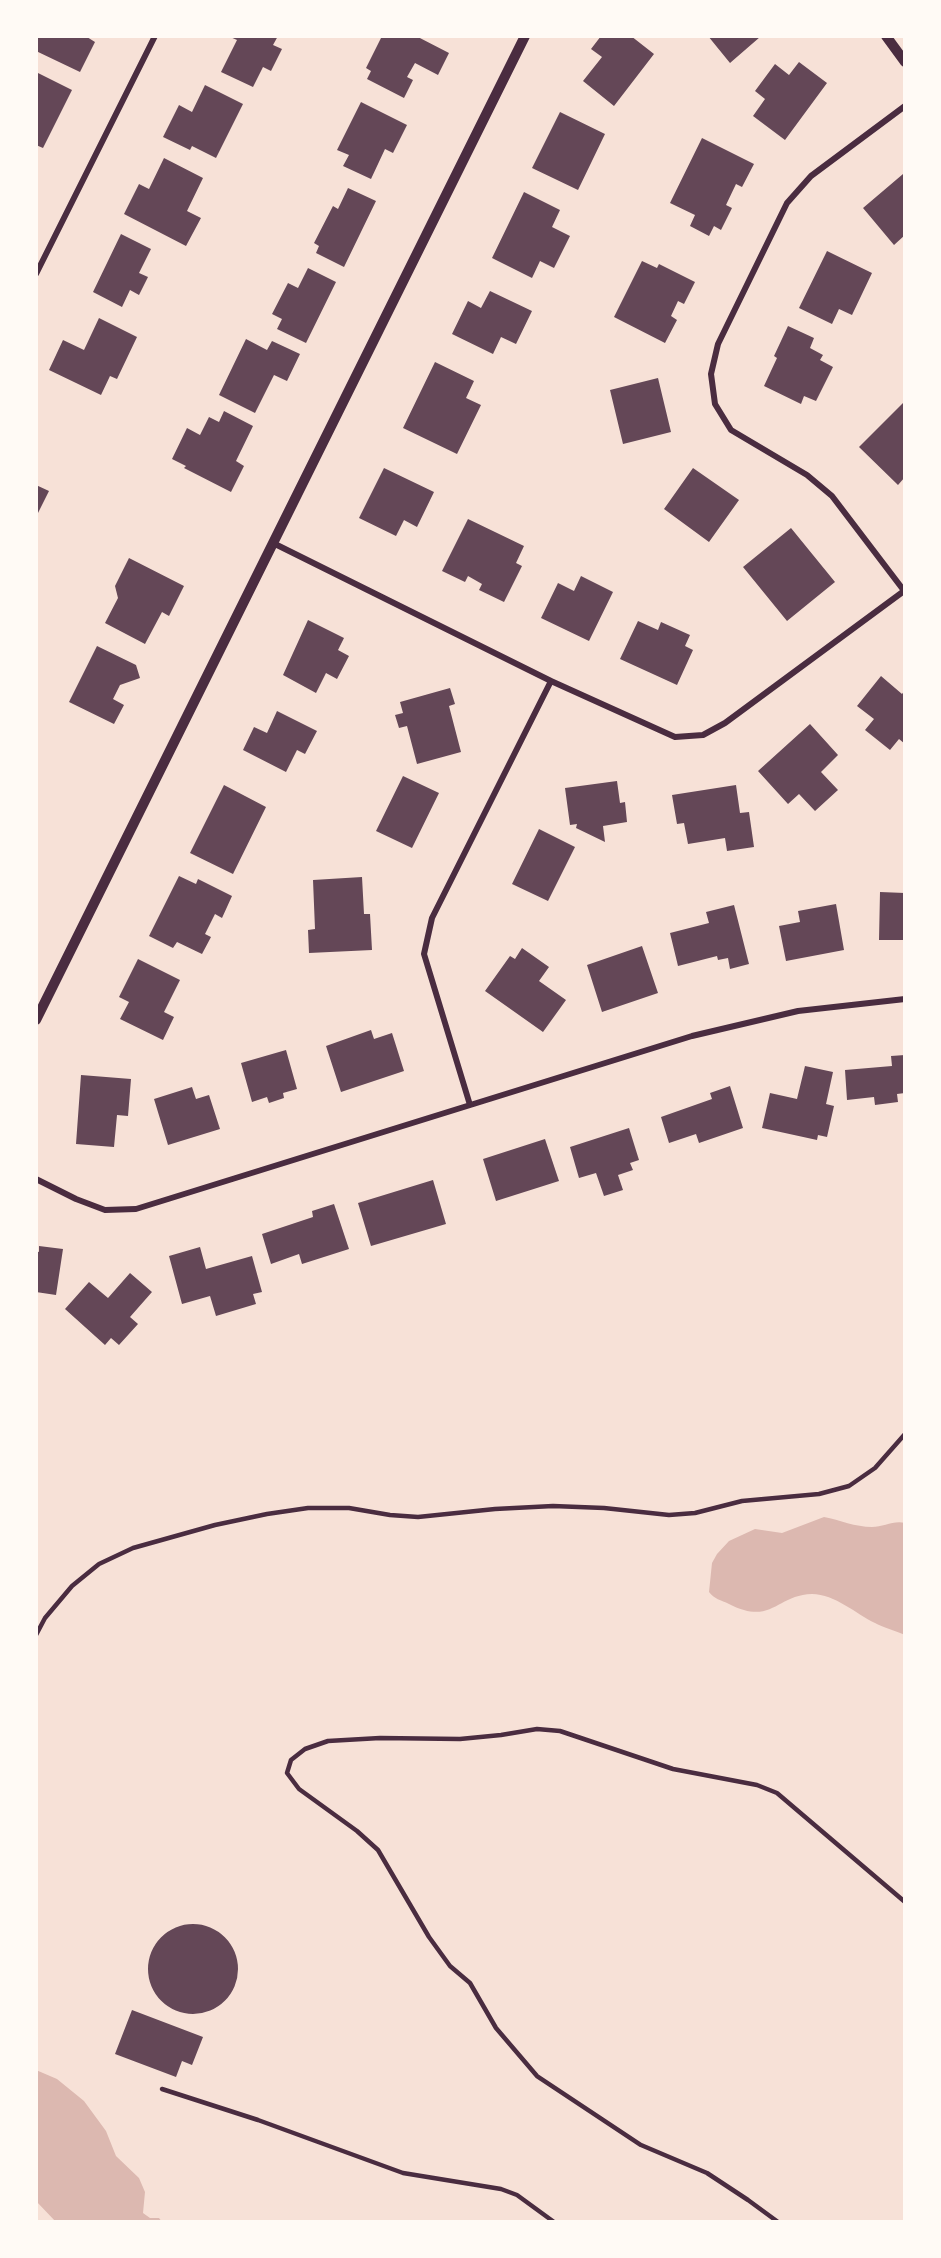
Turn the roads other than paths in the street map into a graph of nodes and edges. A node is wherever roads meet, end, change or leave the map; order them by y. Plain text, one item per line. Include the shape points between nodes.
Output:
1 (155, 36) edge
2 (525, 36) edge
3 (885, 36) edge
4 (905, 62) edge
5 (905, 106) edge
6 (36, 274) edge
7 (273, 543) junction
8 (905, 592) edge
9 (551, 681) junction
10 (905, 999) edge
11 (36, 1020) edge
12 (470, 1105) junction
13 (36, 1179) edge
14 (905, 1434) edge
15 (36, 1635) edge
16 (905, 1902) edge
17 (162, 2089) dead end
18 (554, 2222) edge
19 (778, 2222) edge

1 - 6 street
2 - 7 street
3 - 4 street
5 - 8 street via 811,176 787,203 718,344 711,374 715,404 730,430 807,475 832,496
7 - 9 street
7 - 11 street
8 - 9 street via 703,735 675,737
9 - 12 street via 432,918 424,954
10 - 12 street via 798,1011 743,1022
12 - 13 street via 136,1209 105,1210
14 - 15 lane via 875,1468 849,1486 819,1494 742,1501 695,1513 669,1515 553,1506 418,1516 308,1508 214,1526 133,1548 99,1564 72,1586
16 - 19 lane via 777,1793 757,1785 674,1769 560,1731 537,1729 460,1739 328,1741 305,1749 291,1760 287,1773 299,1790 378,1850 429,1937 450,1966 470,1983 496,2028 537,2076 642,2145 706,2174
17 - 18 lane via 404,2173 517,2195

